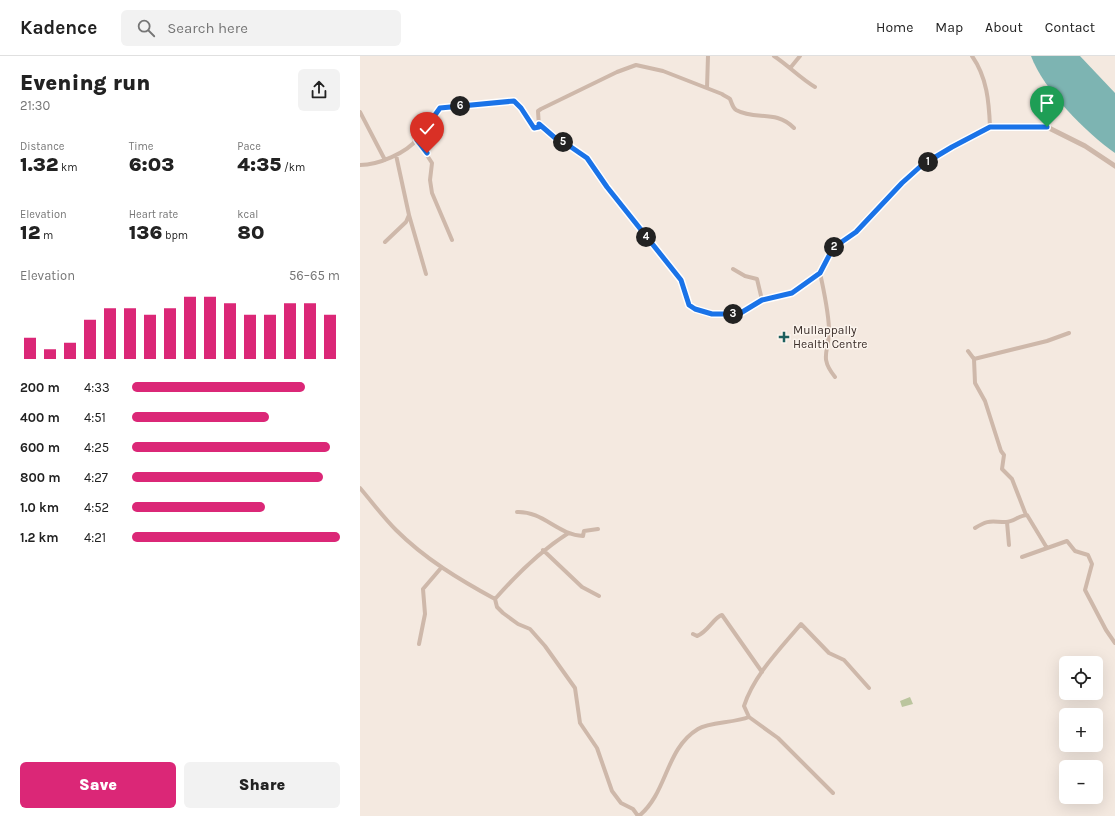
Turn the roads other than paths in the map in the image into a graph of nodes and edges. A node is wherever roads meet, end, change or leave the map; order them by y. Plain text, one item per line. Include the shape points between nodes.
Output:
1 (708, 56) edge
2 (774, 56) edge
3 (800, 56) edge
4 (972, 56) edge
5 (791, 67) junction
6 (815, 87) dead end
7 (706, 88) junction
8 (360, 112) edge
9 (539, 124) junction
10 (990, 127) junction
11 (794, 128) dead end
12 (417, 140) junction
13 (396, 155) junction
14 (385, 160) junction
15 (360, 165) edge
16 (1115, 166) edge
17 (409, 215) junction
18 (452, 240) dead end
19 (385, 242) dead end
20 (733, 269) dead end
21 (820, 273) junction
22 (426, 274) dead end
23 (762, 300) junction
24 (1069, 333) dead end
25 (968, 351) dead end
26 (974, 359) junction
27 (835, 378) dead end
28 (360, 488) edge
29 (517, 512) dead end
30 (1026, 515) junction
31 (1007, 522) junction
32 (975, 528) dead end
33 (598, 529) dead end
34 (567, 534) junction
35 (1009, 545) dead end
36 (1047, 548) junction
37 (544, 550) junction
38 (1022, 557) dead end
39 (441, 568) junction
40 (599, 596) dead end
41 (495, 600) junction
42 (693, 634) dead end
43 (1115, 643) edge
44 (420, 644) dead end
45 (762, 672) junction
46 (869, 688) dead end
47 (749, 717) junction
48 (833, 792) dead end
49 (638, 816) edge

1 - 7 street
2 - 5 street
3 - 5 street
4 - 10 street via 984,78 989,102
5 - 6 street via 802,79
7 - 9 street via 663,71 636,65 541,109 538,114
7 - 11 street via 730,99 736,109 748,114 773,116
8 - 14 street
9 - 12 street via 539,127 534,128 514,101 440,108
9 - 23 street via 587,158 681,280 689,305 712,314 739,314
10 - 16 street via 1047,127 1085,146
10 - 21 street via 922,165 856,232 833,248
12 - 13 street
12 - 18 street via 432,163 432,193
13 - 14 street
13 - 17 street
14 - 15 street
17 - 19 street via 406,222
17 - 22 street
20 - 23 street via 744,276 757,279
21 - 23 street via 792,293
21 - 27 street via 829,329 825,358 827,367
24 - 26 street
25 - 26 street
26 - 30 street via 975,383 985,401 1004,455 1002,470 1012,478
28 - 39 street via 396,530
29 - 34 street via 528,511 543,517
30 - 31 street
30 - 36 street
31 - 32 street via 984,522
31 - 35 street
33 - 34 street via 584,531 583,536
34 - 37 street
36 - 38 street
36 - 43 street via 1067,541 1076,551 1091,557 1091,572 1085,590
37 - 40 street via 582,587
37 - 41 street via 514,576
39 - 41 street
39 - 44 street via 423,589 424,614
41 - 49 street via 503,613 530,629 570,681 577,696 580,723 597,748 616,798 633,809
42 - 45 street via 697,636 704,633 718,616 722,615
45 - 46 street via 801,624 829,653 844,660
45 - 47 street via 744,706
47 - 48 street via 778,738
47 - 49 street via 738,722 699,728 686,739 672,757 660,790

